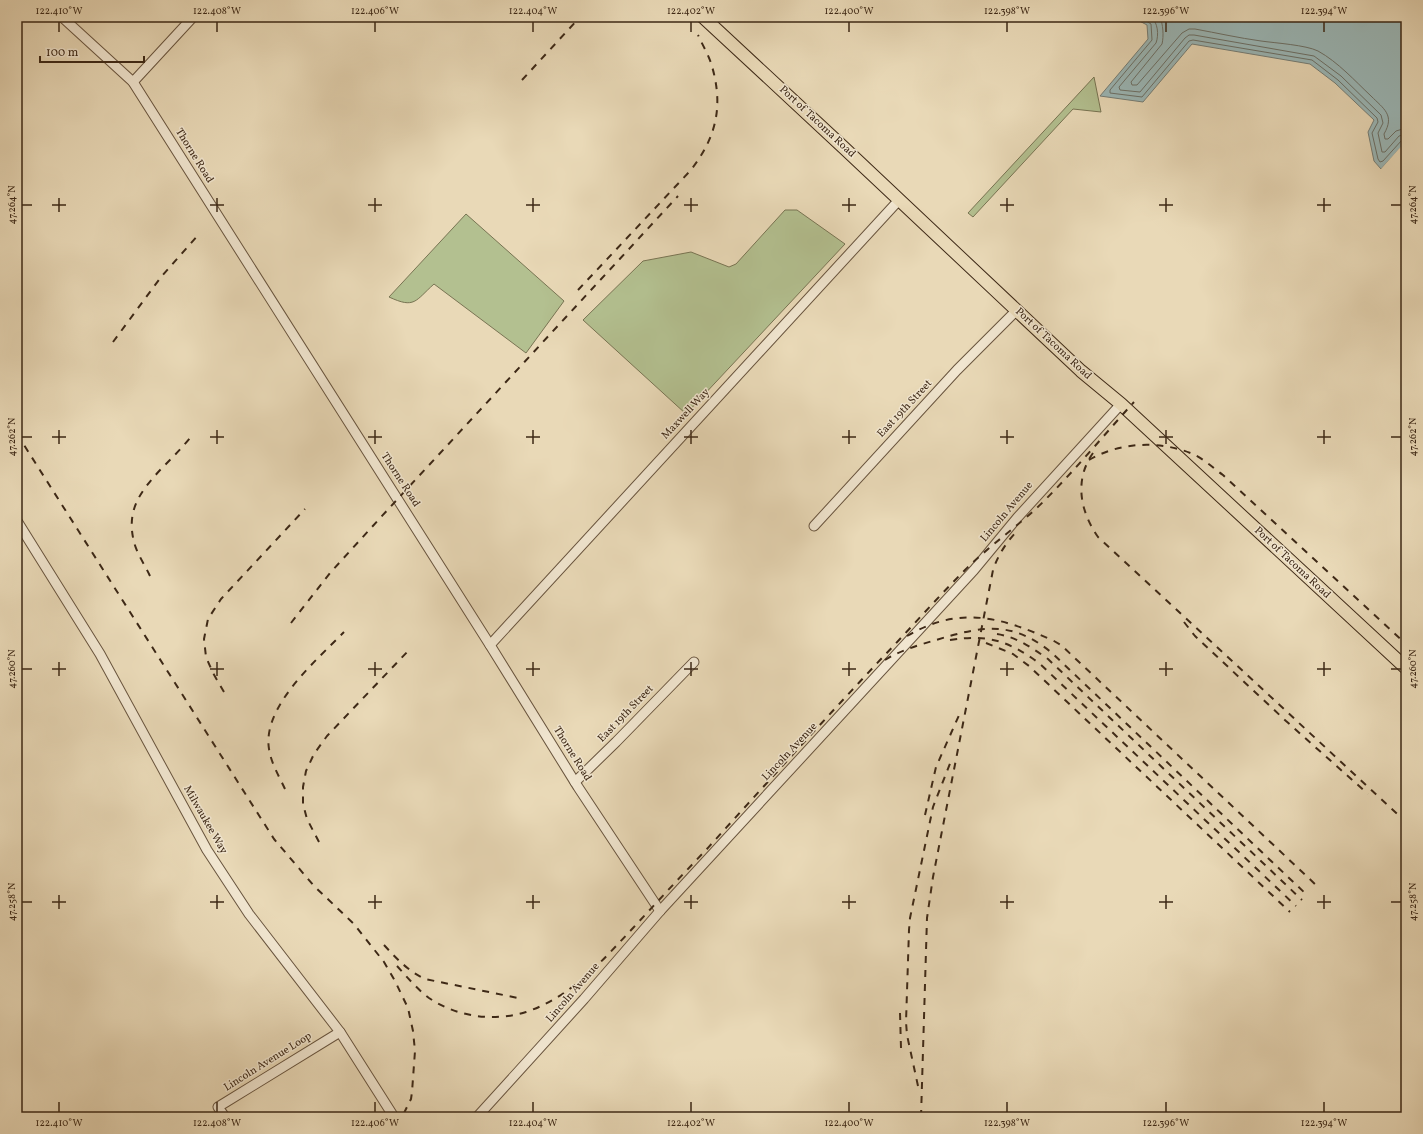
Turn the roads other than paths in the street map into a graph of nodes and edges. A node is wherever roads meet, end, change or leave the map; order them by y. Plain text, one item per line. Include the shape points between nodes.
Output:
1 (62, 17) edge
2 (193, 17) edge
3 (703, 17) edge
4 (133, 82) junction
5 (899, 200) junction
6 (1017, 310) junction
7 (1121, 404) junction
8 (17, 521) edge
9 (814, 526) dead end
10 (490, 644) junction
11 (694, 662) dead end
12 (1406, 668) edge
13 (575, 782) junction
14 (660, 910) junction
15 (340, 1032) junction
16 (225, 1117) edge
17 (394, 1117) edge
18 (477, 1117) edge

1 - 4 street, Thorne Road
2 - 4 street
3 - 5 main road, Port of Tacoma Road
4 - 10 street, Thorne Road
5 - 6 main road, Port of Tacoma Road
5 - 10 street, Maxwell Way
6 - 7 main road, Port of Tacoma Road via 1081,371
6 - 9 street, East 19th Street via 957,370
7 - 12 main road, Port of Tacoma Road
7 - 14 street, Lincoln Avenue via 1017,518 974,570
8 - 15 street, Milwaukee Way via 100,654 207,850 256,924
10 - 13 street, Thorne Road
11 - 13 street, East 19th Street
13 - 14 street, Thorne Road
14 - 18 street, Lincoln Avenue via 584,999
15 - 16 street, Lincoln Avenue Loop via 218,1107
15 - 17 street, Milwaukee Way

